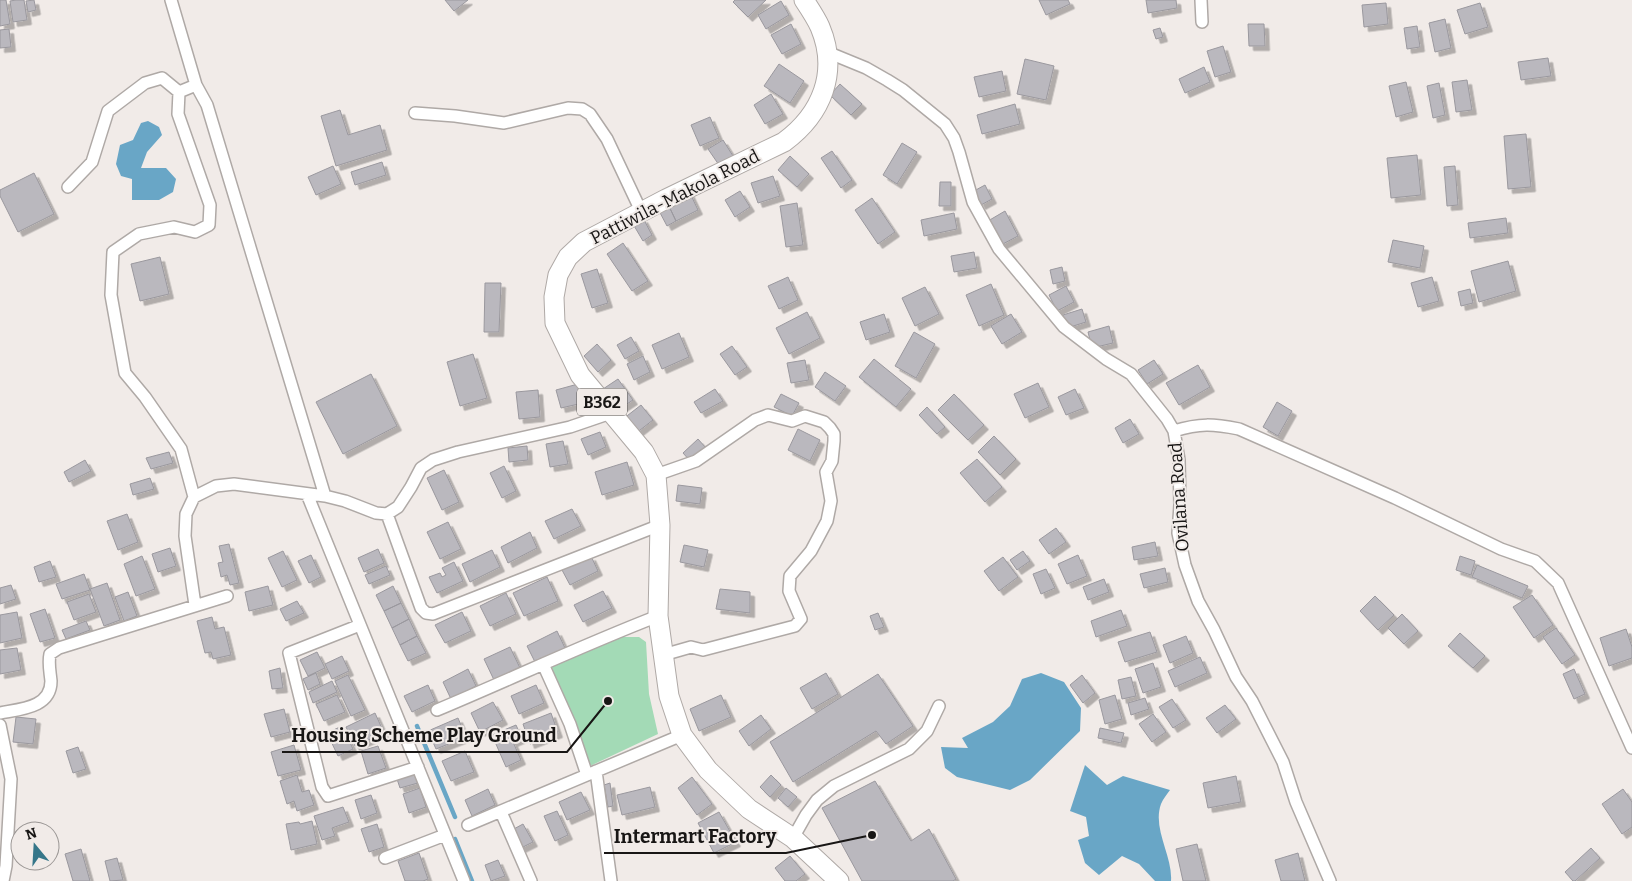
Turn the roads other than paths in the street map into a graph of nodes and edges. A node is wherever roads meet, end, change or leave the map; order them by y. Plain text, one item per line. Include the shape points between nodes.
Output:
1 (171, 0) edge
2 (804, 0) edge
3 (1201, 0) edge
4 (1202, 22) dead end
5 (827, 52) junction
6 (196, 85) junction
7 (180, 92) junction
8 (415, 113) dead end
9 (68, 187) dead end
10 (642, 211) junction
11 (612, 413) junction
12 (1174, 431) junction
13 (656, 475) junction
14 (307, 494) junction
15 (325, 496) junction
16 (194, 497) junction
17 (387, 514) junction
18 (660, 525) junction
19 (227, 596) dead end
20 (195, 605) junction
21 (658, 616) junction
22 (360, 626) junction
23 (663, 655) junction
24 (543, 664) junction
25 (939, 706) dead end
26 (437, 710) dead end
27 (0, 713) edge
28 (0, 725) edge
29 (682, 735) junction
30 (1632, 748) edge
31 (418, 767) junction
32 (592, 773) junction
33 (501, 812) junction
34 (468, 825) dead end
35 (445, 835) junction
36 (793, 838) junction
37 (385, 858) dead end
38 (3, 881) edge
39 (464, 881) edge
40 (531, 881) edge
41 (611, 881) edge
42 (839, 881) edge
43 (1330, 881) edge

1 - 6 street
2 - 5 main road, Pattiwila-Makola Road / B362 via 820,28
3 - 4 street
5 - 10 main road, Pattiwila-Makola Road / B362 via 829,68 820,101 798,132 784,142
5 - 12 street, Ovilana Road via 887,80 945,124 960,152 973,202 1000,249 1064,327 1130,374
6 - 7 street
6 - 15 street via 207,105
7 - 9 street via 162,78 145,83 108,111 92,162
7 - 16 street via 178,114 210,205 209,225 194,232 174,227 140,234 113,252 111,295 124,373 145,397 181,450
8 - 10 street via 504,123 568,108 582,109 590,114 607,139
10 - 11 main road, Pattiwila-Makola Road / B362 via 584,242 568,257 558,275 554,297 555,323 565,346 580,375
11 - 13 main road, Pattiwila-Makola Road / B362 via 644,452
11 - 17 street via 570,427 433,460 421,468 398,506
12 - 30 street via 1212,424 1240,429 1501,549 1535,561 1558,583
12 - 43 street, Ovilana Road via 1179,460 1178,533 1185,564 1198,601 1283,762 1296,802
13 - 18 main road, Pattiwila-Makola Road / B362
13 - 23 street via 696,461 755,420 768,415 792,421 805,416 824,422 834,434 832,461 826,472 830,501 827,521 811,551 790,576 789,591 801,619 795,626 703,650 691,647
14 - 15 street
14 - 16 street via 234,484 216,486
14 - 22 street
15 - 17 street
16 - 20 street via 186,514 185,536
17 - 18 street via 420,608 434,614
18 - 21 main road, Pattiwila-Makola Road / B362
19 - 20 street
20 - 27 street via 59,648 50,654 48,660 51,684 46,697 35,705
21 - 23 main road, Pattiwila-Makola Road / B362
21 - 24 street
22 - 31 street
22 - 31 street via 289,653 322,786 328,796
23 - 29 main road, Pattiwila-Makola Road / B362 via 669,696
24 - 26 street
24 - 32 street
25 - 36 street via 927,731 909,749 834,786 817,800
28 - 38 street via 11,779
29 - 32 street
29 - 36 main road, Pattiwila-Makola Road / B362 via 708,770 742,803
31 - 35 street
32 - 33 street
32 - 41 street
33 - 34 street
33 - 40 street
35 - 37 street
35 - 39 street
36 - 42 main road, Pattiwila-Makola Road / B362

